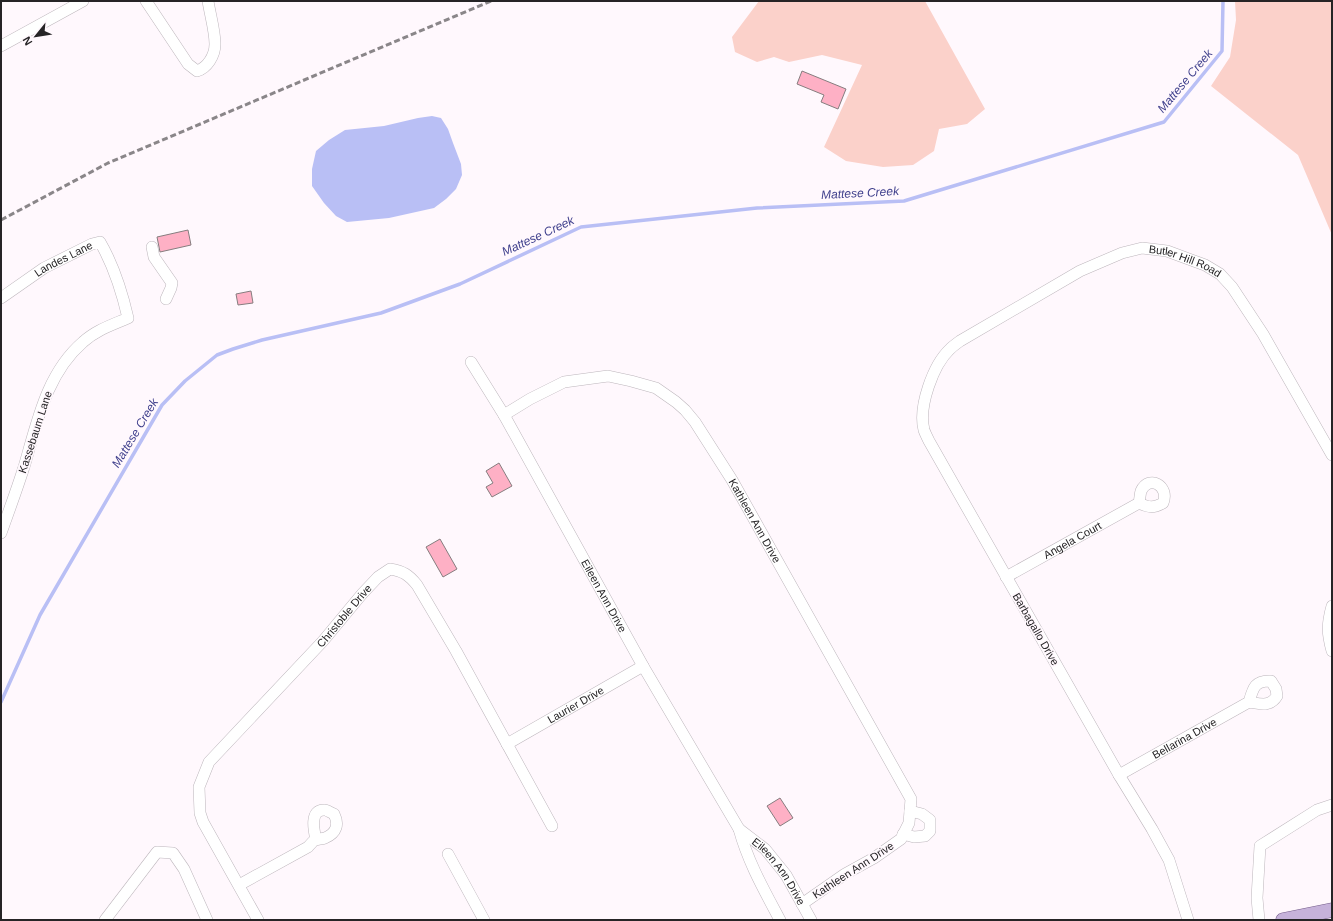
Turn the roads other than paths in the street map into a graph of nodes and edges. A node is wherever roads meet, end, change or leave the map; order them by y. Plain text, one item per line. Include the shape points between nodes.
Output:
1 (83, 1) edge
2 (146, 1) edge
3 (208, 1) edge
4 (1, 46) edge
5 (152, 247) dead end
6 (1, 298) edge
7 (166, 298) dead end
8 (128, 318) joint
9 (960, 341) joint
10 (470, 362) dead end
11 (504, 415) junction
12 (1332, 455) edge
13 (1139, 503) dead end
14 (1, 533) edge
15 (1006, 577) junction
16 (1332, 606) edge
17 (1332, 650) edge
18 (643, 666) junction
19 (1249, 702) dead end
20 (507, 744) junction
21 (1119, 775) junction
22 (1332, 805) edge
23 (910, 811) junction
24 (552, 826) dead end
25 (739, 829) junction
26 (903, 834) junction
27 (316, 840) dead end
28 (448, 854) dead end
29 (239, 885) junction
30 (802, 904) junction
31 (1332, 910) edge
32 (105, 920) edge
33 (206, 920) edge
34 (258, 920) edge
35 (484, 920) edge
36 (780, 920) edge
37 (811, 920) edge
38 (1188, 920) edge
39 (1260, 920) edge
40 (1283, 920) edge

1 - 4 street
2 - 3 street via 188,64 197,71 210,63 216,46
5 - 7 street via 154,257 172,282
6 - 8 street, Landes Lane via 44,268 100,242 122,291
8 - 14 street, Kassebaum Lane via 94,333 71,353 59,369 42,405
9 - 12 street, Butler Hill Road via 1080,271 1122,252 1142,248 1167,251 1206,265 1220,274 1232,287 1263,334
9 - 15 street, Barbagallo Drive via 949,349 933,375 922,416 924,430
10 - 11 street, Eileen Ann Drive
11 - 18 street, Eileen Ann Drive
11 - 23 street, Kathleen Ann Drive via 564,382 608,376 656,388 685,410 732,480 888,756 911,799
13 - 15 street, Angela Court
15 - 21 street, Barbagallo Drive
16 - 17 street via 1328,622 1328,638
18 - 20 street, Laurier Drive
18 - 25 street, Eileen Ann Drive
19 - 21 street, Bellarina Drive
20 - 24 street, Christoble Drive
20 - 29 street, Christoble Drive via 417,585 401,571 390,569 378,577 362,594 323,641 209,762 199,787 200,813
21 - 38 street, Barbagallo Drive via 1169,860
22 - 39 street via 1317,810 1260,846 1257,898
23 - 26 street, Kathleen Ann Drive via 910,822
23 - 26 street, Kathleen Ann Drive via 922,814 930,820 930,830 925,836
25 - 30 street, Eileen Ann Drive via 765,849 786,875
25 - 36 street, Eileen Ann Drive via 753,870
26 - 30 street, Kathleen Ann Drive via 874,858 845,874
27 - 29 street via 308,847
28 - 35 street
29 - 34 street, Christoble Drive
30 - 37 street, Eileen Ann Drive
31 - 40 main road
32 - 33 street via 157,852 173,853 184,869

